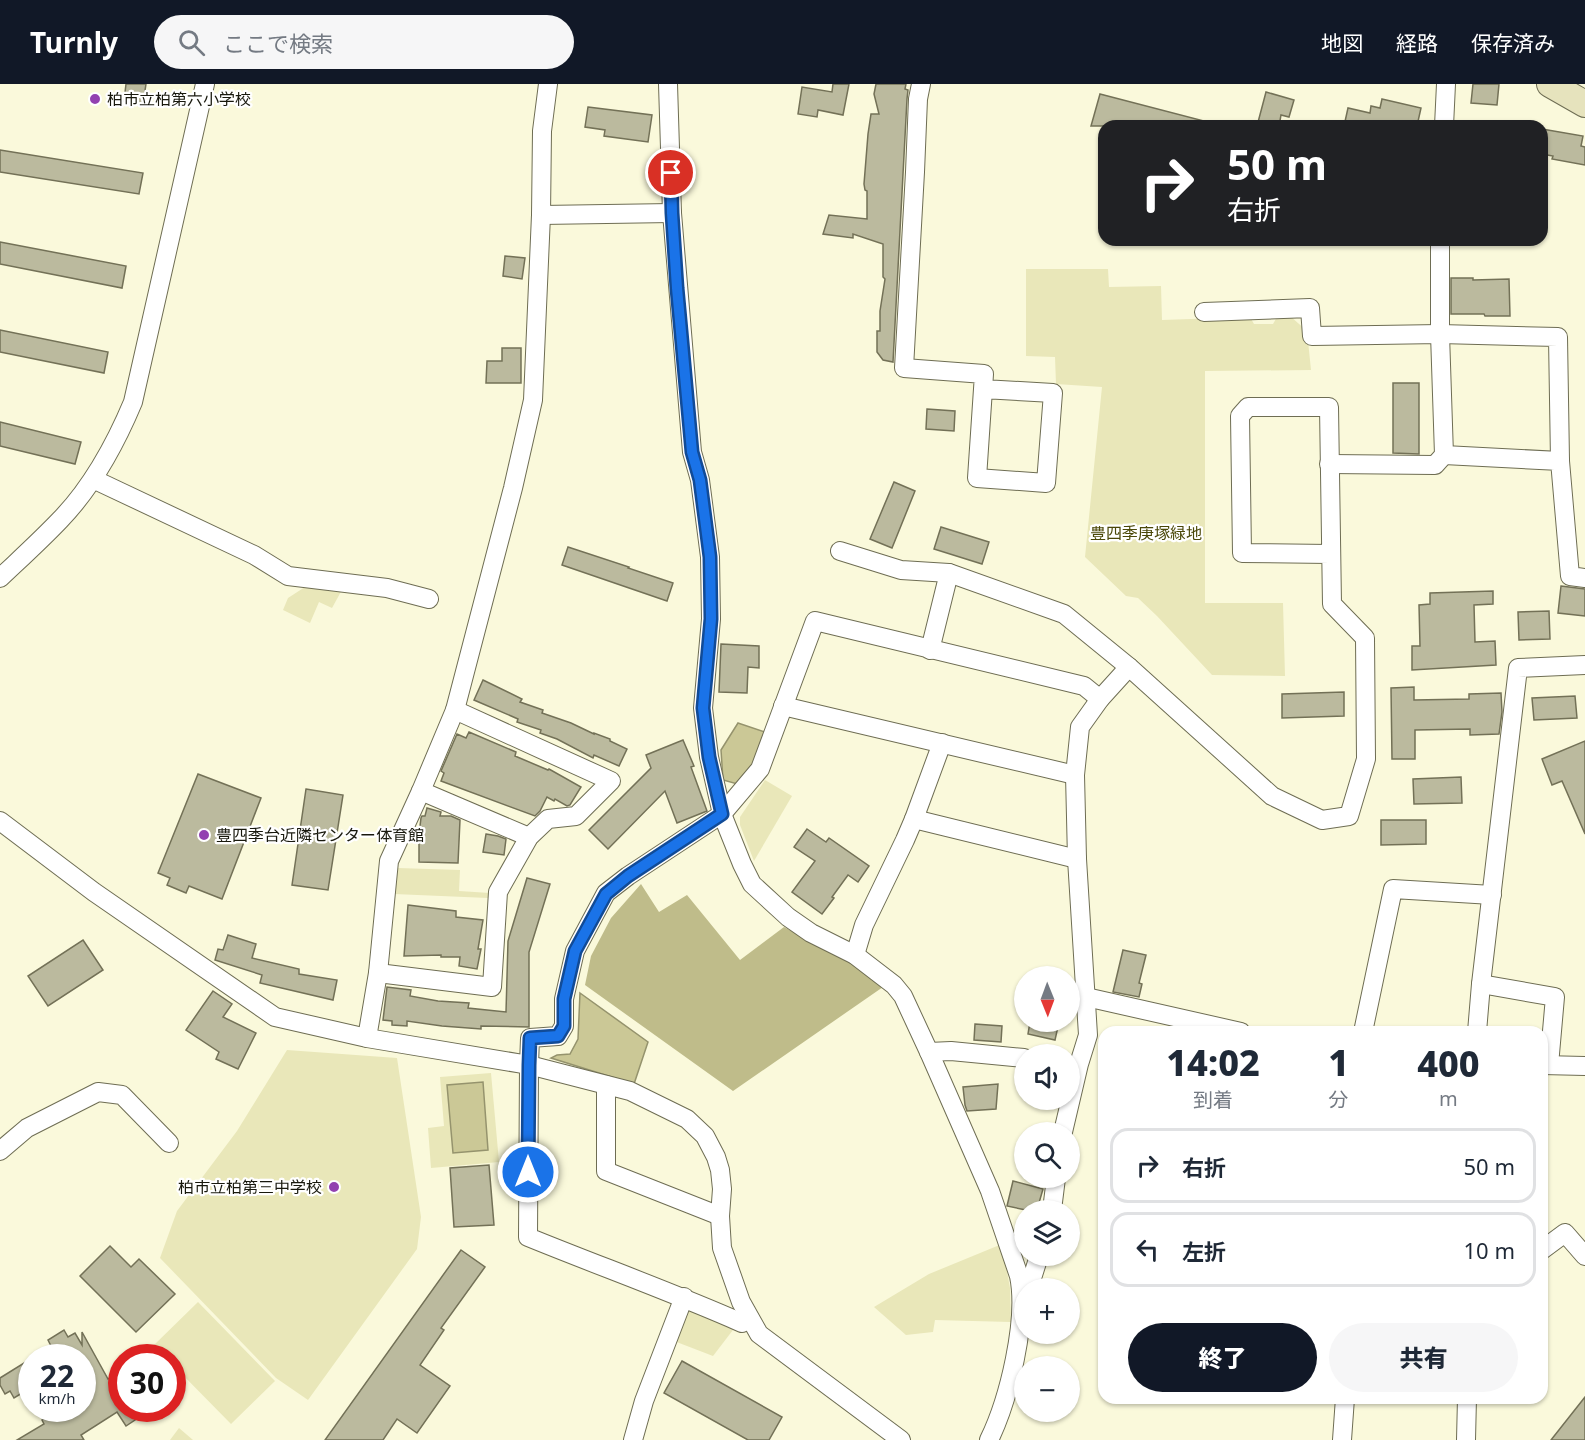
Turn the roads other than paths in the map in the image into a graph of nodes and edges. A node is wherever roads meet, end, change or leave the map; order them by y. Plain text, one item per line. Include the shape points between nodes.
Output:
1 (205, 84) edge
2 (548, 84) edge
3 (668, 84) edge
4 (921, 84) edge
5 (1446, 84) edge
6 (1550, 84) edge
7 (1585, 104) edge
8 (1444, 120) edge
9 (672, 213) junction
10 (541, 216) junction
11 (1440, 246) edge
12 (1204, 312) dead end
13 (1440, 334) junction
14 (983, 389) junction
15 (1444, 455) junction
16 (1560, 461) junction
17 (1329, 464) junction
18 (93, 479) junction
19 (840, 551) dead end
20 (1330, 554) junction
21 (949, 573) junction
22 (0, 578) edge
23 (1585, 578) edge
24 (429, 599) dead end
25 (930, 650) junction
26 (1585, 666) edge
27 (1129, 667) junction
28 (1100, 699) junction
29 (783, 706) junction
30 (455, 710) junction
31 (942, 743) junction
32 (1075, 775) junction
33 (421, 791) junction
34 (722, 814) junction
35 (914, 819) junction
36 (0, 821) edge
37 (529, 837) junction
38 (1077, 859) junction
39 (1492, 895) junction
40 (855, 955) junction
41 (378, 973) junction
42 (1481, 984) junction
43 (1086, 997) junction
44 (1214, 1026) edge
45 (1364, 1026) edge
46 (1478, 1026) edge
47 (368, 1038) junction
48 (1548, 1045) edge
49 (1080, 1051) edge
50 (929, 1052) junction
51 (1014, 1057) edge
52 (529, 1065) junction
53 (1548, 1065) edge
54 (1585, 1066) edge
55 (606, 1085) junction
56 (169, 1143) dead end
57 (0, 1150) edge
58 (720, 1216) junction
59 (1548, 1246) edge
60 (1585, 1256) edge
61 (1020, 1278) edge
62 (684, 1297) junction
63 (750, 1319) junction
64 (1017, 1344) edge
65 (1345, 1404) edge
66 (1467, 1404) edge
67 (633, 1440) edge
68 (901, 1440) edge
69 (989, 1440) edge
70 (1342, 1440) edge
71 (1466, 1440) edge

1 - 18 street via 133,402
2 - 10 street via 542,131
3 - 9 street
4 - 14 street via 904,368 984,374
5 - 8 street
6 - 7 main road
9 - 10 street
9 - 34 street via 692,452 700,480 710,557 711,619 703,708
10 - 30 street via 533,400
11 - 13 street
12 - 13 street via 1310,308 1312,336
13 - 15 street
13 - 16 street via 1558,337
14 - 14 street via 1053,393 1046,483 977,478
15 - 16 street
15 - 17 street via 1435,465
16 - 23 street via 1570,576
17 - 20 street
17 - 20 street via 1329,407 1248,407 1240,416 1242,553
18 - 22 street via 62,519
18 - 24 street via 254,555 288,576 387,588
19 - 21 street via 901,570
20 - 27 street via 1332,604 1365,638 1366,759 1349,816 1322,820 1272,796
21 - 25 street
21 - 27 street via 1064,614
25 - 28 street via 1084,686
25 - 29 street via 815,621
26 - 39 street via 1518,668
27 - 28 street
28 - 32 street via 1080,727
29 - 31 street
29 - 34 street via 760,769
30 - 33 street
30 - 37 street via 611,781 576,816 548,819
31 - 32 street
31 - 35 street
32 - 38 street
33 - 37 street
33 - 41 street via 389,861
34 - 40 street via 752,884 811,933
34 - 52 street via 606,894 575,951 564,999 564,1026 558,1036 530,1038
35 - 38 street
35 - 40 street via 864,925
36 - 47 street via 94,892 275,1017
37 - 41 street via 498,892 492,987
38 - 43 street
39 - 42 street
39 - 45 street via 1393,888
40 - 50 street via 903,996
41 - 47 street
42 - 46 street
42 - 48 street via 1555,997
43 - 44 street
43 - 49 street via 1088,1035
47 - 52 street
50 - 51 street
50 - 61 street via 990,1191
52 - 55 street
52 - 62 street via 528,1237
53 - 54 street
55 - 58 street via 630,1091 670,1110 705,1136 720,1170
55 - 58 street via 606,1171
56 - 57 street via 122,1095 98,1092 27,1128
58 - 63 street via 722,1248
59 - 60 street via 1565,1233
62 - 63 street via 742,1323
62 - 67 street
63 - 68 street via 759,1334
64 - 69 street via 997,1424
65 - 70 street
66 - 71 street

